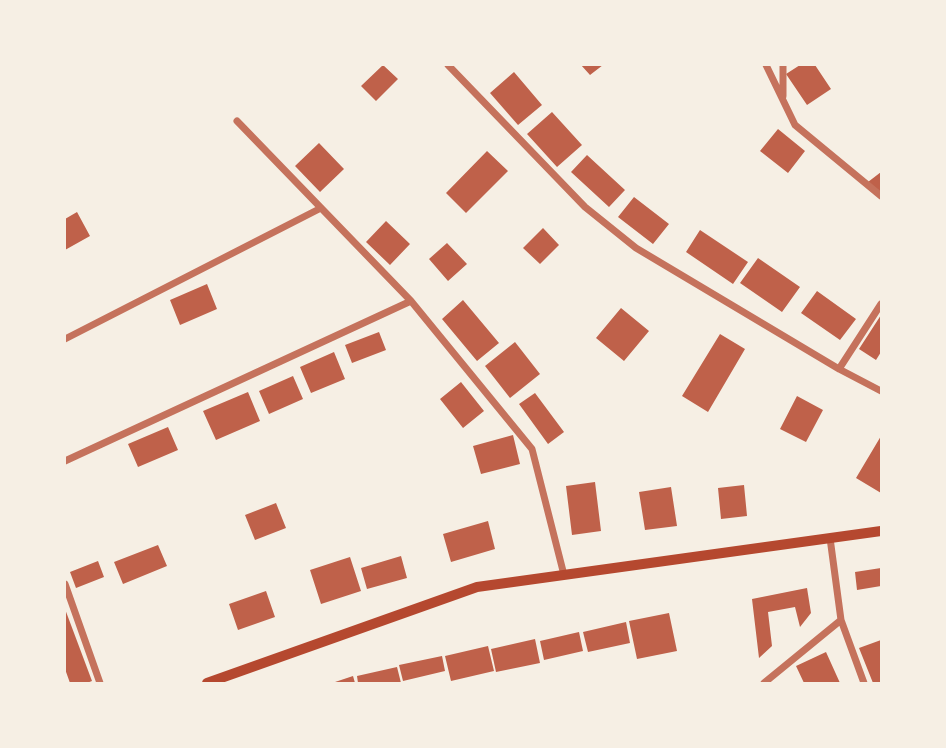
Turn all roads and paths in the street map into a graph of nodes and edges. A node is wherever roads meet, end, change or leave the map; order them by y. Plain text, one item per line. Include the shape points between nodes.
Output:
1 (448, 65) edge
2 (766, 65) edge
3 (783, 65) edge
4 (783, 100) junction
5 (237, 121) dead end
6 (881, 196) edge
7 (321, 208) junction
8 (411, 301) junction
9 (881, 304) edge
10 (65, 339) edge
11 (839, 369) junction
12 (881, 391) edge
13 (65, 461) edge
14 (881, 531) edge
15 (830, 538) junction
16 (564, 575) junction
17 (65, 584) edge
18 (841, 620) junction
19 (100, 683) edge
20 (207, 683) edge
21 (764, 683) edge
22 (864, 683) edge

1 - 11 street via 585,207 636,248
2 - 4 street
3 - 4 street
4 - 6 street via 795,125
5 - 7 street
7 - 8 street
7 - 10 street
8 - 13 street
8 - 16 street via 532,449
9 - 11 street
11 - 12 street
14 - 15 main road
15 - 16 main road
15 - 18 street
16 - 20 main road via 477,587
17 - 19 street
18 - 21 street
18 - 22 street

